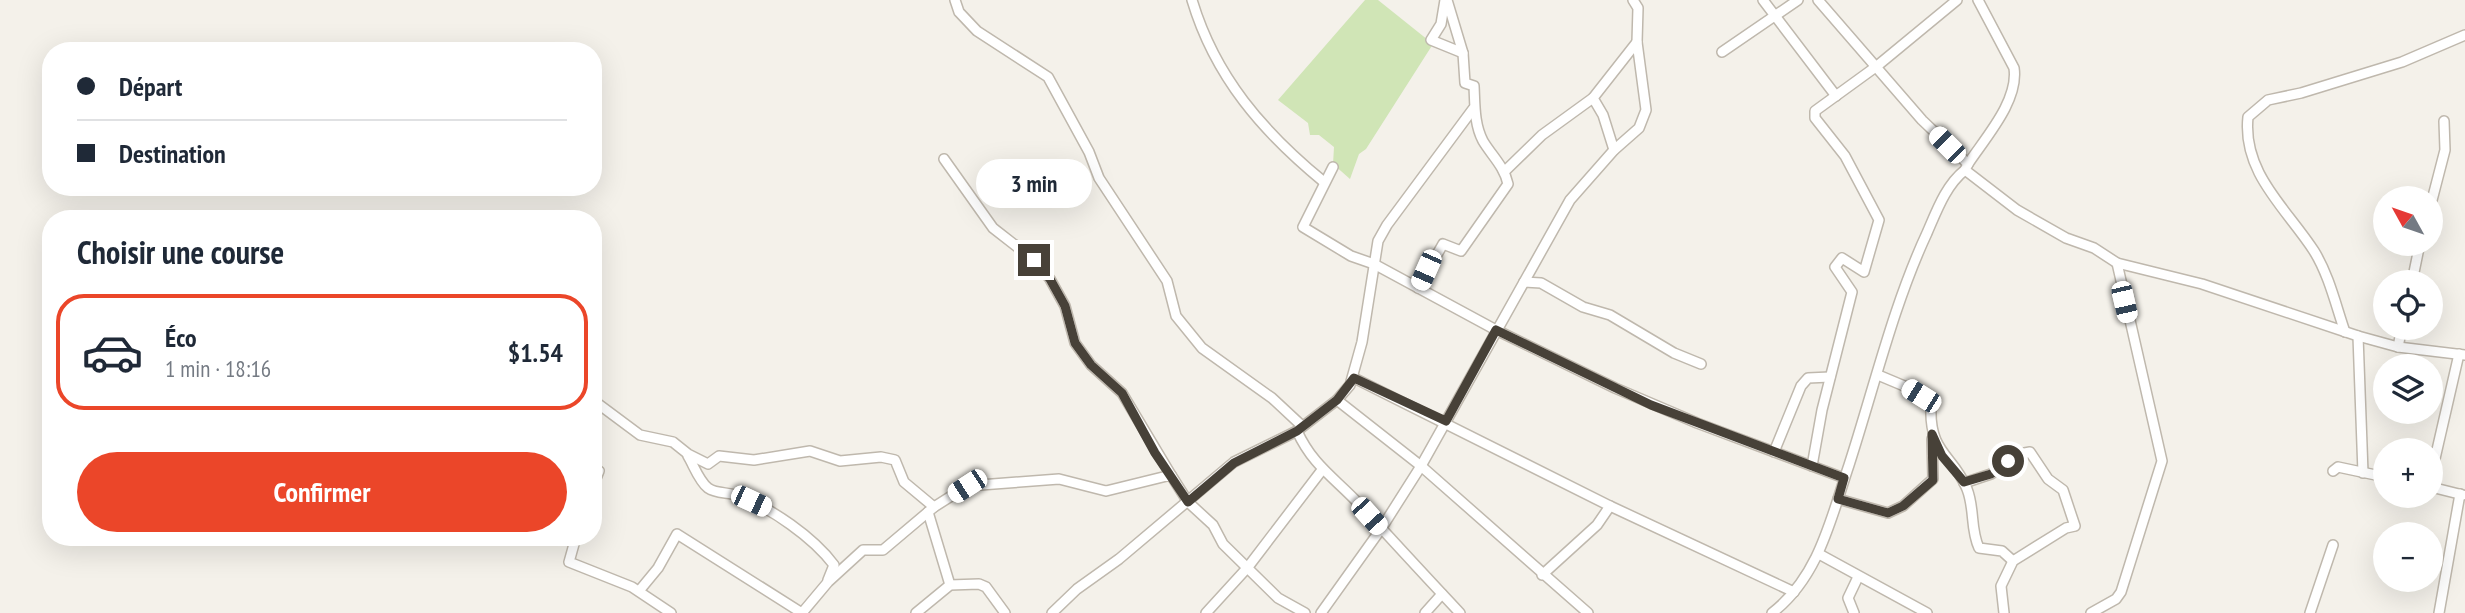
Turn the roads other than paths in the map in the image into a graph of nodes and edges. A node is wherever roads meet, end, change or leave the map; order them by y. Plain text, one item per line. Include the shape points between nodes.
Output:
1 (955, 0) edge
2 (1192, 0) edge
3 (1446, 0) edge
4 (1633, 0) edge
5 (1763, 0) edge
6 (1798, 0) edge
7 (1818, 0) edge
8 (1957, 0) edge
9 (1978, 0) edge
10 (1776, 17) junction
11 (2465, 35) edge
12 (1637, 42) junction
13 (1723, 52) dead end
14 (1463, 53) junction
15 (1877, 66) junction
16 (1836, 96) junction
17 (1593, 98) junction
18 (1473, 109) junction
19 (2444, 121) dead end
20 (1614, 150) junction
21 (944, 159) dead end
22 (1333, 167) dead end
23 (1966, 167) junction
24 (1505, 171) junction
25 (1324, 182) junction
26 (2436, 186) edge
27 (1374, 264) junction
28 (2117, 264) junction
29 (1524, 282) junction
30 (1418, 288) junction
31 (1496, 330) junction
32 (2345, 332) junction
33 (2358, 336) junction
34 (2399, 340) edge
35 (2398, 346) junction
36 (2462, 354) edge
37 (1701, 364) dead end
38 (1878, 375) junction
39 (1830, 377) junction
40 (1354, 378) junction
41 (1337, 400) junction
42 (602, 408) edge
43 (1446, 421) junction
44 (1299, 428) junction
45 (1932, 434) junction
46 (2441, 438) edge
47 (1774, 452) junction
48 (688, 454) junction
49 (1421, 466) junction
50 (1812, 466) junction
51 (1322, 470) junction
52 (2333, 471) dead end
53 (2363, 473) junction
54 (1171, 475) junction
55 (2373, 475) edge
56 (1844, 478) junction
57 (1964, 482) junction
58 (2443, 490) edge
59 (2462, 495) edge
60 (1838, 499) junction
61 (1188, 502) junction
62 (1610, 506) junction
63 (931, 510) junction
64 (1381, 529) junction
65 (2333, 545) dead end
66 (573, 546) edge
67 (1819, 554) junction
68 (2013, 561) junction
69 (1248, 566) junction
70 (1542, 575) junction
71 (1858, 577) junction
72 (828, 582) junction
73 (950, 585) junction
74 (639, 591) junction
75 (1794, 592) junction
76 (1442, 594) junction
77 (1784, 608) edge
78 (671, 613) edge
79 (802, 613) edge
80 (916, 613) edge
81 (1005, 613) edge
82 (1052, 613) edge
83 (1206, 613) edge
84 (1305, 613) edge
85 (1321, 613) edge
86 (1425, 613) edge
87 (1460, 613) edge
88 (1588, 613) edge
89 (1772, 613) edge
90 (1854, 613) edge
91 (1927, 613) edge
92 (2004, 613) edge
93 (2091, 613) edge
94 (2310, 613) edge
95 (2439, 613) edge

1 - 44 street via 967,23 1048,77 1099,178 1167,281 1176,316 1202,348 1272,398
2 - 25 street via 1238,97 1269,133
3 - 14 street
3 - 14 street via 1441,24 1431,40
4 - 12 street via 1638,8
5 - 10 street
6 - 10 street
7 - 15 street
8 - 15 street
9 - 23 street via 2015,77 2000,114
10 - 13 street
10 - 16 street
11 - 32 street via 2402,62 2268,100 2248,117 2248,138 2264,184 2314,251
12 - 17 street
12 - 20 street via 1645,114 1635,135
14 - 18 street via 1465,83 1474,86
15 - 16 street
15 - 23 street
16 - 39 street via 1818,108 1815,118 1845,156 1878,220 1864,272 1842,258 1835,267 1852,292
17 - 20 street
17 - 24 street via 1549,129
18 - 24 street via 1482,139
18 - 27 street via 1387,225
19 - 26 street via 2445,150
20 - 29 street via 1570,200
21 - 54 street via 993,228 1050,279 1065,306 1075,343 1122,393
22 - 25 street
23 - 28 street via 2017,210
23 - 38 street via 1944,197 1910,269
24 - 30 street via 1508,184 1486,219 1461,251 1443,244
25 - 27 street via 1303,227 1351,256
27 - 30 street
27 - 40 street
28 - 32 street via 2225,291
28 - 93 street via 2162,461 2121,592
29 - 31 street
29 - 37 street via 1541,284 1583,307 1610,315
30 - 31 street
31 - 43 street
31 - 47 street via 1651,405
32 - 33 street
33 - 35 street
33 - 53 street
34 - 35 street
35 - 36 street
36 - 46 street
38 - 45 street via 1909,388 1931,406
38 - 56 street
39 - 47 street via 1808,378 1801,386
39 - 50 street
40 - 41 street
40 - 43 street
41 - 44 street
41 - 49 street
42 - 48 street via 640,435 673,442
43 - 49 street
43 - 62 street
44 - 51 street via 1308,454
44 - 61 street via 1234,463
45 - 57 street via 1942,456
45 - 60 street via 1933,480 1903,506 1888,513
47 - 50 street
48 - 63 street via 708,464 719,456 754,460 810,451 840,461 888,458 895,460 904,482
48 - 72 street via 710,491 737,495 771,510 814,541 834,565
49 - 64 street
49 - 70 street
50 - 56 street
51 - 64 street
51 - 69 street
52 - 53 street via 2338,467
53 - 55 street
54 - 61 street
54 - 63 street via 1106,491 1059,479 967,486
56 - 60 street
57 - 68 street via 1979,548 2002,551
57 - 68 street via 1991,474 2019,454 2031,452 2048,479 2063,489 2075,526
58 - 59 street
59 - 95 street
60 - 67 street
61 - 69 street
61 - 82 street via 1165,516
62 - 70 street via 1597,525
62 - 75 street
63 - 72 street via 883,550 863,551
63 - 73 street
64 - 76 street
64 - 85 street
65 - 94 street
66 - 74 street via 569,562
67 - 71 street
67 - 75 street
68 - 92 street via 2001,586
69 - 83 street
69 - 84 street via 1278,598
70 - 88 street
71 - 90 street via 1848,598
71 - 91 street
72 - 79 street
73 - 80 street
73 - 81 street via 982,584
74 - 78 street
74 - 79 street via 677,534
75 - 77 street
76 - 86 street
76 - 87 street
77 - 89 street

